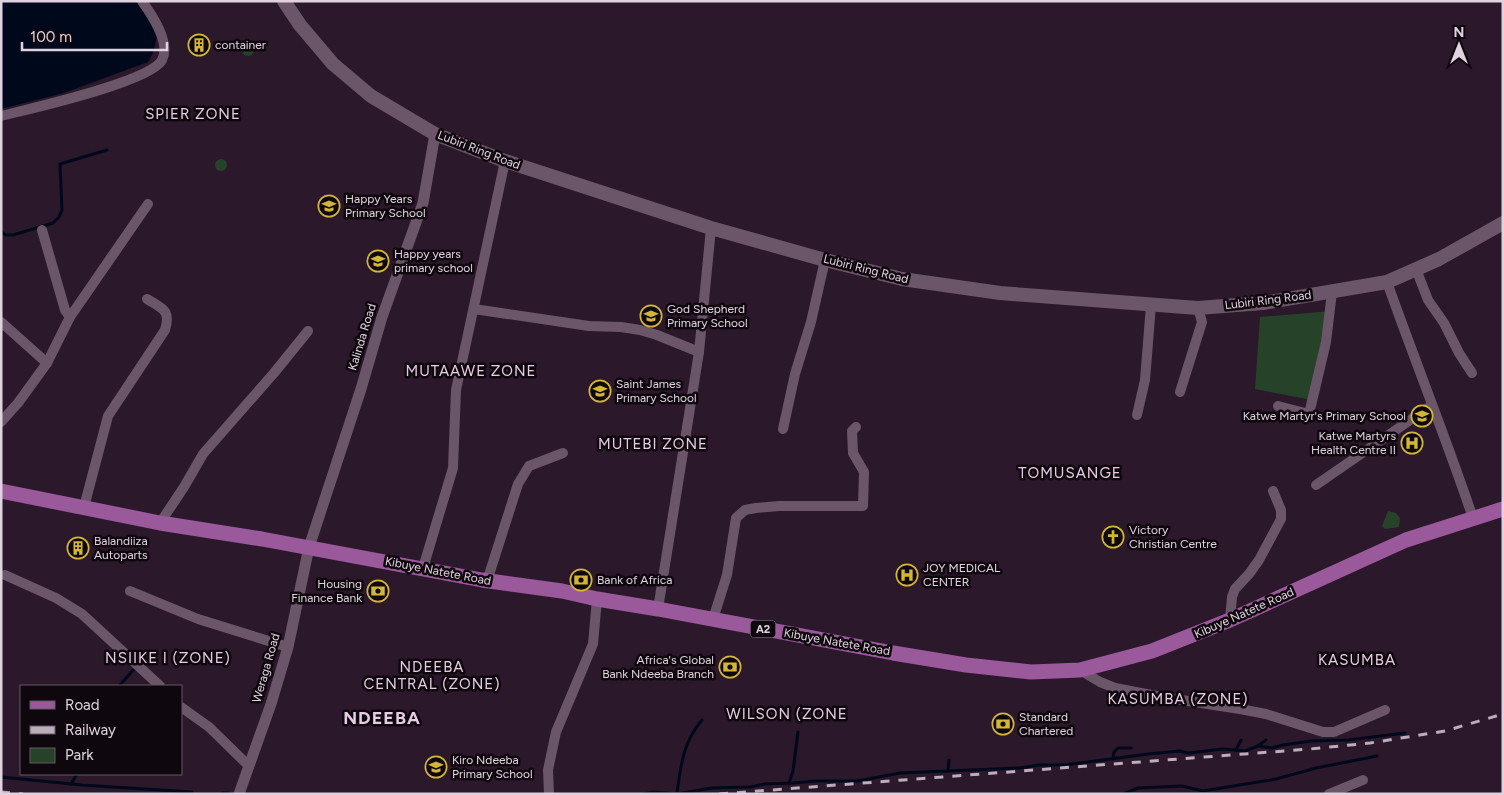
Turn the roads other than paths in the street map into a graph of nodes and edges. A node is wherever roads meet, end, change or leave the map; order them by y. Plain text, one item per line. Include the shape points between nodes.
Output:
1 (142, 1) edge
2 (284, 1) edge
3 (1, 116) edge
4 (435, 134) junction
5 (505, 161) junction
6 (148, 204) dead end
7 (1503, 223) edge
8 (710, 228) junction
9 (42, 230) dead end
10 (825, 260) junction
11 (1416, 269) junction
12 (1387, 282) junction
13 (1332, 292) junction
14 (147, 299) dead end
15 (1151, 305) junction
16 (1198, 308) junction
17 (474, 309) junction
18 (70, 317) junction
19 (1, 322) edge
20 (308, 330) dead end
21 (699, 352) junction
22 (47, 362) junction
23 (1472, 373) dead end
24 (1180, 392) dead end
25 (1432, 405) junction
26 (1278, 406) dead end
27 (1138, 415) dead end
28 (1, 422) edge
29 (856, 427) dead end
30 (783, 429) dead end
31 (563, 454) dead end
32 (1316, 485) dead end
33 (1, 491) edge
34 (1273, 491) dead end
35 (84, 507) junction
36 (1503, 509) edge
37 (1473, 518) junction
38 (160, 523) junction
39 (309, 548) junction
40 (423, 568) junction
41 (5, 576) dead end
42 (487, 581) junction
43 (130, 592) dead end
44 (597, 599) junction
45 (658, 609) junction
46 (713, 620) junction
47 (1230, 620) junction
48 (288, 647) junction
49 (1080, 670) junction
50 (159, 685) edge
51 (182, 709) edge
52 (1385, 710) dead end
53 (249, 766) junction
54 (1363, 780) dead end
55 (239, 794) edge
56 (549, 794) edge
57 (1329, 794) edge

1 - 3 street via 162,37 162,60 156,67 144,74 55,103
2 - 4 main road, Lubiri Ring Road via 333,64 372,96
4 - 5 main road, Lubiri Ring Road
4 - 39 street, Kalinda Road via 423,203 382,317
5 - 8 main road, Lubiri Ring Road
5 - 17 street
6 - 18 street
7 - 11 main road, Lubiri Ring Road
8 - 10 main road, Lubiri Ring Road
8 - 21 street
9 - 18 street via 65,310
10 - 15 main road, Lubiri Ring Road via 902,279 981,291
10 - 30 street
11 - 12 main road, Lubiri Ring Road
11 - 23 street via 1428,300
12 - 13 main road, Lubiri Ring Road
12 - 25 street
13 - 16 main road, Lubiri Ring Road via 1263,303
13 - 26 street via 1326,342 1309,414
14 - 35 street via 165,312 168,321 108,416
15 - 16 main road, Lubiri Ring Road
15 - 27 street
16 - 24 street via 1202,322
17 - 21 street via 640,330
17 - 40 street via 456,390 453,468
18 - 22 street
19 - 22 street
20 - 38 street via 202,454
21 - 45 street
22 - 28 street
25 - 32 street
25 - 37 street
29 - 46 street via 852,431 852,453 864,472 863,506 779,506 745,510 736,518 727,574
31 - 42 street via 526,470 518,484
33 - 35 main road, Kibuye Natete Road / A2
34 - 47 street via 1281,519 1250,574 1235,589
35 - 38 main road, Kibuye Natete Road / A2
36 - 37 main road, Kibuye Natete Road / A2
37 - 47 main road, Kibuye Natete Road / A2 via 1420,534
38 - 39 main road, Kibuye Natete Road / A2
39 - 40 main road, Kibuye Natete Road / A2
39 - 48 street, Weraga Road
40 - 42 main road, Kibuye Natete Road / A2
41 - 50 street via 56,598 82,614
42 - 44 main road, Kibuye Natete Road / A2
43 - 48 street via 198,619
44 - 45 main road, Kibuye Natete Road / A2
44 - 56 street via 593,644 556,732 548,770
45 - 46 main road, Kibuye Natete Road / A2
46 - 49 main road, Kibuye Natete Road / A2 via 966,665 1031,672
47 - 49 main road, Kibuye Natete Road / A2 via 1152,651
48 - 53 street, Weraga Road
49 - 52 street via 1115,688 1266,714 1323,732 1334,732
51 - 53 street via 209,727
53 - 55 street, Weraga Road
54 - 57 street

